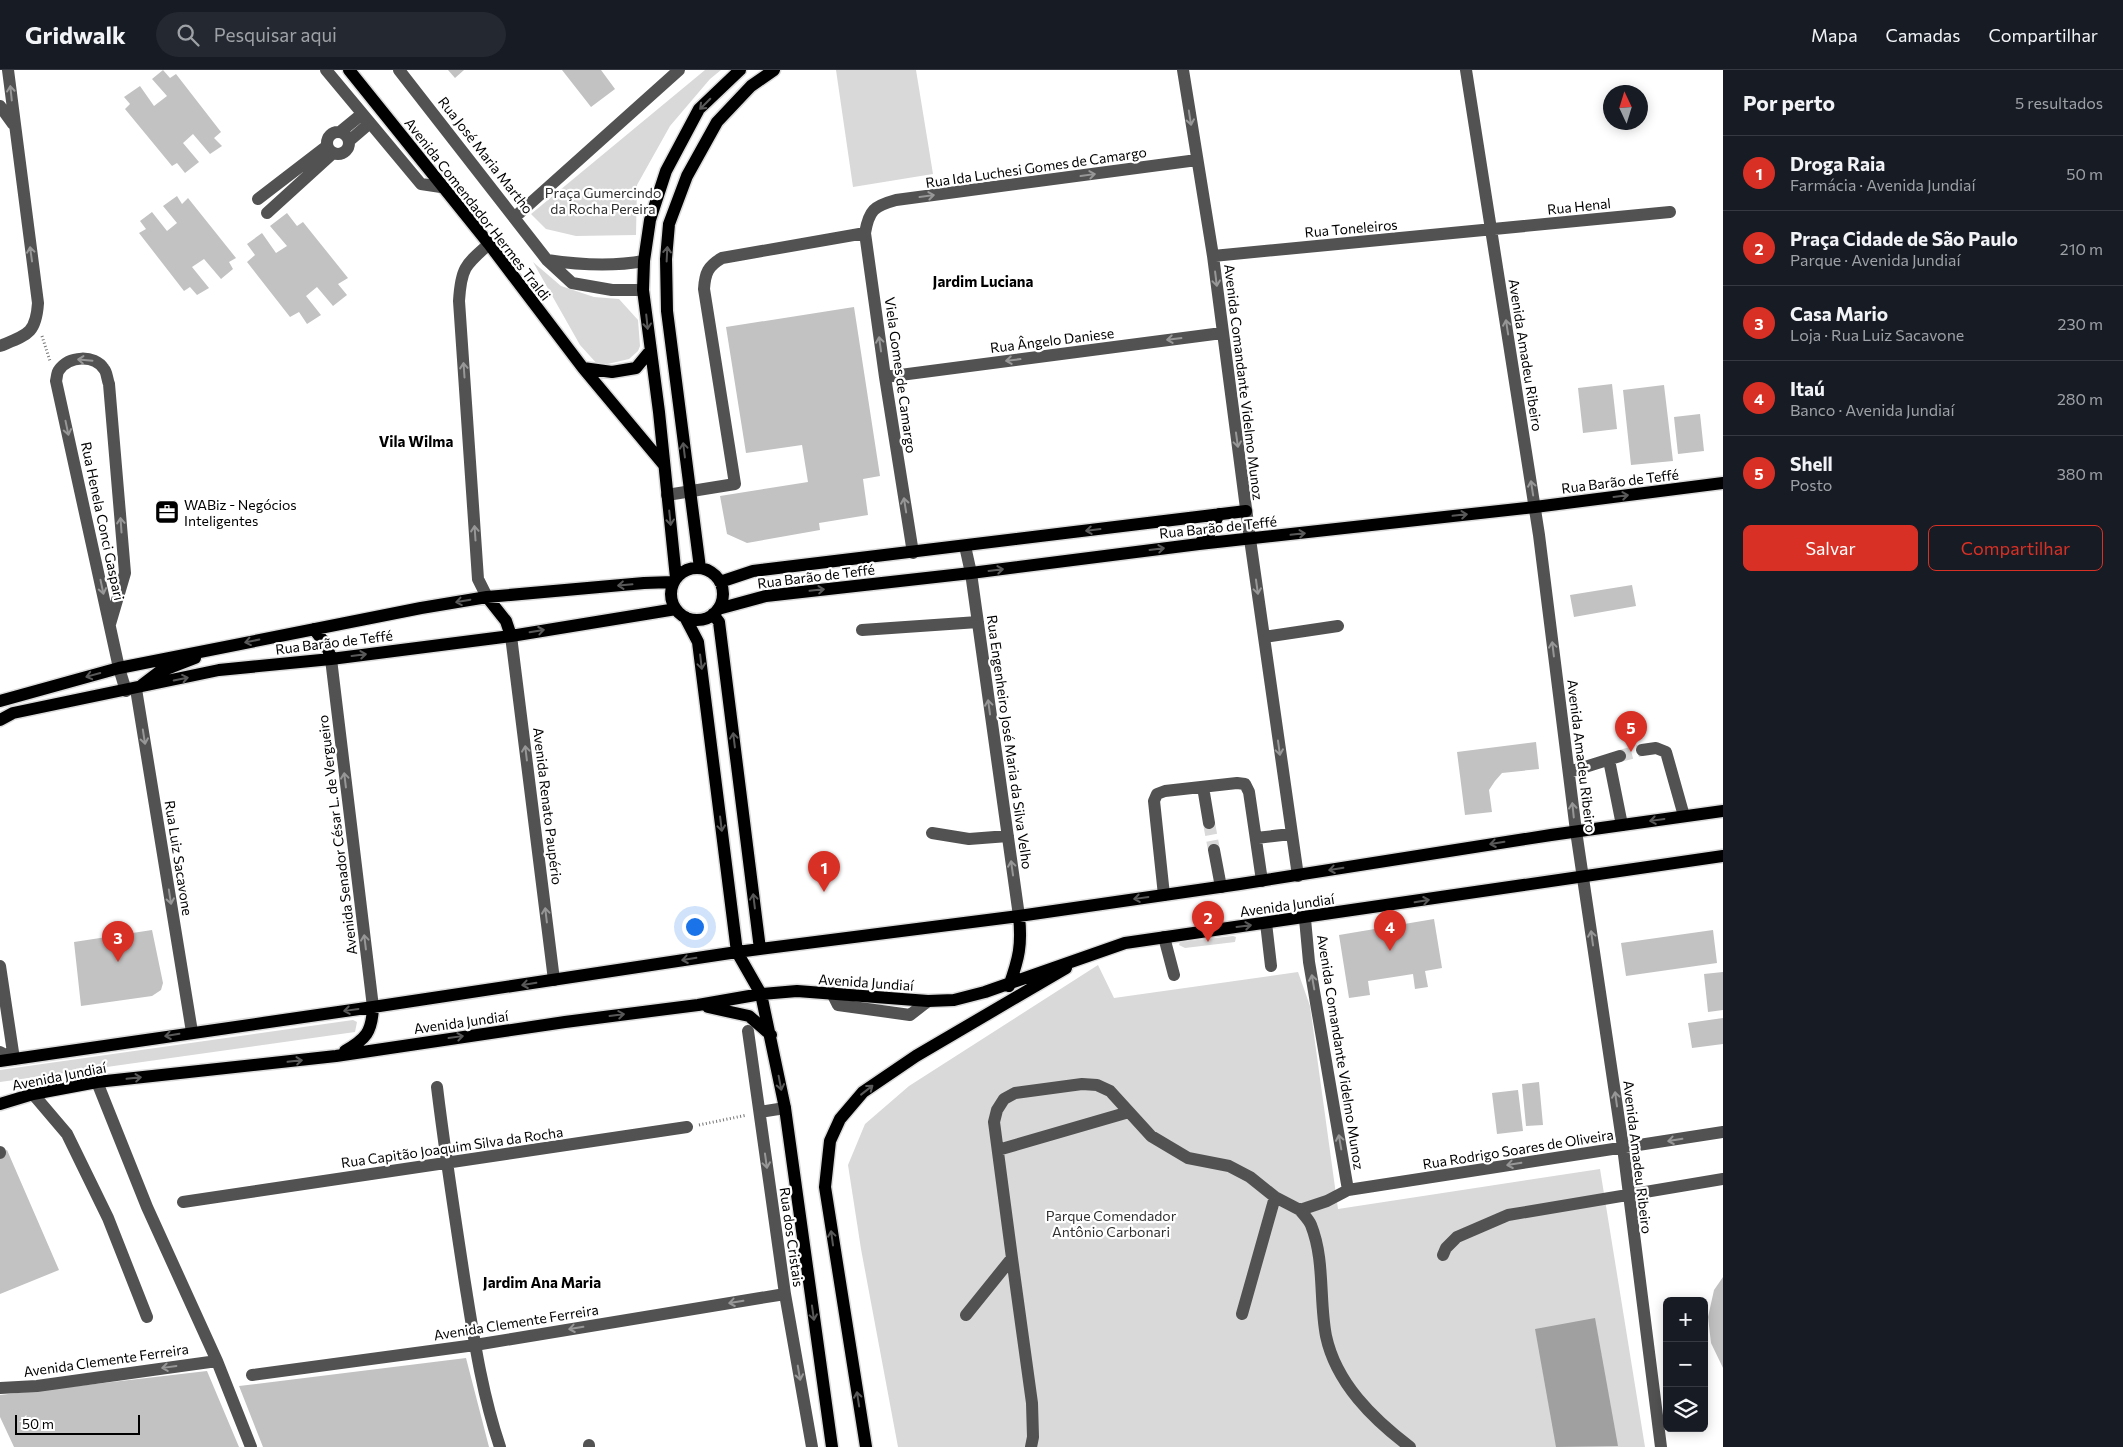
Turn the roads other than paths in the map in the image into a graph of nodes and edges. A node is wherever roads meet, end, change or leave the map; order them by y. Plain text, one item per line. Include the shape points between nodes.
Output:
1 (8, 70) edge
2 (326, 70) edge
3 (349, 70) edge
4 (399, 70) edge
5 (679, 70) edge
6 (740, 70) edge
7 (774, 70) edge
8 (1183, 70) edge
9 (1466, 70) edge
10 (0, 106) edge
11 (366, 118) junction
12 (14, 126) junction
13 (345, 136) junction
14 (330, 150) junction
15 (1197, 160) junction
16 (442, 187) junction
17 (258, 200) dead end
18 (879, 204) joint
19 (1670, 212) dead end
20 (267, 213) dead end
21 (515, 217) junction
22 (1491, 230) junction
23 (865, 233) junction
24 (489, 244) junction
25 (1213, 256) junction
26 (548, 260) junction
27 (644, 261) junction
28 (643, 290) junction
29 (1222, 332) junction
30 (0, 346) edge
31 (650, 351) junction
32 (583, 368) junction
33 (885, 377) junction
34 (664, 465) junction
35 (1723, 483) edge
36 (689, 492) junction
37 (667, 495) junction
38 (1535, 507) junction
39 (1246, 511) junction
40 (1219, 514) junction
41 (1250, 539) junction
42 (1199, 544) junction
43 (965, 546) junction
44 (913, 553) junction
45 (700, 568) junction
46 (971, 573) junction
47 (675, 580) junction
48 (720, 582) junction
49 (487, 597) junction
50 (716, 611) junction
51 (681, 613) junction
52 (978, 622) junction
53 (110, 624) junction
54 (1338, 626) dead end
55 (314, 629) junction
56 (862, 630) dead end
57 (511, 636) junction
58 (1264, 637) junction
59 (212, 649) junction
60 (331, 659) junction
61 (119, 668) junction
62 (131, 690) junction
63 (5, 700) edge
64 (0, 720) edge
65 (1642, 750) tunnel mouth
66 (1569, 772) junction
67 (1203, 786) junction
68 (1723, 811) edge
69 (1684, 816) junction
70 (1209, 823) tunnel mouth
71 (1622, 825) junction
72 (1576, 831) junction
73 (932, 833) dead end
74 (1291, 834) junction
75 (1008, 836) junction
76 (1256, 838) junction
77 (1214, 850) tunnel mouth
78 (1723, 856) edge
79 (1298, 876) junction
80 (1583, 876) junction
81 (1262, 881) junction
82 (1221, 887) junction
83 (1164, 895) junction
84 (1019, 916) junction
85 (1305, 919) junction
86 (1266, 923) junction
87 (1164, 937) junction
88 (760, 950) junction
89 (737, 952) junction
90 (1089, 954) junction
91 (0, 966) edge
92 (1271, 966) dead end
93 (1174, 974) dead end
94 (554, 980) junction
95 (1010, 982) junction
96 (762, 994) junction
97 (698, 1005) junction
98 (373, 1007) junction
99 (987, 1016) junction
100 (748, 1030) dead end
101 (192, 1032) junction
102 (771, 1035) junction
103 (0, 1052) edge
104 (336, 1056) junction
105 (14, 1059) junction
106 (0, 1061) edge
107 (97, 1082) junction
108 (437, 1087) dead end
109 (33, 1094) junction
110 (0, 1104) edge
111 (785, 1108) junction
112 (760, 1112) junction
113 (1129, 1112) junction
114 (687, 1128) road end
115 (1723, 1132) edge
116 (1623, 1148) junction
117 (998, 1150) junction
118 (447, 1164) junction
119 (1723, 1179) edge
120 (1348, 1190) junction
121 (1628, 1196) junction
122 (1275, 1197) junction
123 (183, 1202) dead end
124 (1300, 1210) junction
125 (1444, 1255) dead end
126 (1012, 1258) junction
127 (784, 1294) junction
128 (966, 1314) dead end
129 (1242, 1314) dead end
130 (147, 1317) dead end
131 (475, 1345) junction
132 (217, 1360) junction
133 (252, 1375) dead end
134 (0, 1388) edge
135 (251, 1447) edge
136 (500, 1447) edge
137 (812, 1447) edge
138 (832, 1447) edge
139 (866, 1447) edge
140 (1031, 1447) edge
141 (1410, 1447) edge
142 (1661, 1447) edge

12 -> 1 street
2 - 11 street
3 - 16 main road, Avenida Comendador Hermes Traldi
4 - 21 street, Rua José Maria Martho
5 - 21 street
6 -> 27 main road via 699,109 666,171 650,220
36 -> 7 main road via 667,311 669,224 687,176 717,122 751,86
8 -> 15 street, Avenida Comandante Videlmo Munoz
9 - 22 street, Avenida Amadeu Ribeiro
10 - 12 street
11 - 13 street
11 - 16 street via 422,184
30 -> 12 street via 25,336 36,321 38,303
13 - 14 street via 336,132 329,138
13 - 14 street via 350,145 345,152 337,155
14 - 17 street
14 - 20 street
18 -> 15 street, Rua Ida Luchesi Gomes de Camargo
15 - 25 street, Avenida Comandante Videlmo Munoz
16 - 24 main road, Avenida Comendador Hermes Traldi
18 - 23 street, Viela Gomes de Camargo via 868,217
19 - 22 street, Rua Henal
21 - 26 street, Rua José Maria Martho
22 - 25 street, Rua Toneleiros
38 -> 22 street, Avenida Amadeu Ribeiro
33 -> 23 street, Viela Gomes de Camargo
23 - 36 street via 722,258 711,264 705,274 704,289 735,484
24 - 32 main road, Avenida Comendador Hermes Traldi
49 -> 24 street via 478,579 459,301 460,278 468,263
25 -> 29 street, Avenida Comandante Videlmo Munoz
26 - 27 street via 578,265
26 - 28 street, Rua José Maria Martho via 572,283 612,290
27 - 28 main road
28 -> 31 main road
29 -> 33 street, Rua Ângelo Daniese
29 -> 39 street, Avenida Comandante Videlmo Munoz
31 - 32 main road via 636,368 612,372
31 - 34 main road
32 - 34 main road, Avenida Comendador Hermes Traldi
44 -> 33 street, Viela Gomes de Camargo
34 - 37 main road
38 -> 35 main road, Rua Barão de Teffé
36 - 37 street
36 - 45 main road
37 -> 47 main road
41 -> 38 main road, Rua Barão de Teffé
66 -> 38 street, Avenida Amadeu Ribeiro
39 - 40 main road, Rua Barão de Teffé
39 - 41 street, Avenida Comandante Videlmo Munoz
40 - 42 main road via 1209,534
40 -> 43 main road, Rua Barão de Teffé
41 - 42 main road, Rua Barão de Teffé
41 -> 58 street, Avenida Comandante Videlmo Munoz
46 -> 42 main road, Rua Barão de Teffé
43 - 44 main road, Rua Barão de Teffé
43 - 46 street, Rua Engenheiro José Maria da Silva Velho
44 - 48 main road, Rua Barão de Teffé via 753,571
45 - 47 main road via 687,570
45 - 48 main road via 712,572
50 -> 46 main road, Rua Barão de Teffé via 766,596
46 - 52 street, Rua Engenheiro José Maria da Silva Velho
47 -> 49 main road, Rua Barão de Teffé
47 - 51 main road via 671,596
48 - 50 main road via 722,596
49 -> 55 main road, Rua Barão de Teffé
49 - 57 main road via 506,621
50 - 51 main road via 700,620
88 -> 50 main road
57 -> 51 main road, Rua Barão de Teffé
51 -> 89 main road via 698,642
52 - 56 street
75 -> 52 street, Rua Engenheiro José Maria da Silva Velho
53 -> 53 street, Rua Henela Conci Gaspari via 125,573 109,384 104,368 92,360 79,358 58,370 56,381
53 - 61 street, Rua Henela Conci Gaspari
54 - 58 street
55 -> 59 main road, Rua Barão de Teffé
55 - 60 main road via 327,646
60 -> 57 main road, Rua Barão de Teffé
94 -> 57 street, Avenida Renato Paupério
58 -> 74 street, Avenida Comandante Videlmo Munoz
59 - 61 main road, Rua Barão de Teffé
59 - 62 main road via 193,660 159,672
62 -> 60 main road, Rua Barão de Teffé via 220,670
98 -> 60 street, Avenida Senador César L. de Vergueiro
61 - 62 street, Rua Luiz Sacavone
61 -> 63 main road, Rua Barão de Teffé
62 - 64 main road, Rua Barão de Teffé via 13,713
62 -> 101 street, Rua Luiz Sacavone
65 - 69 street via 1656,748 1666,752
66 - 71 street via 1614,758
72 -> 66 street, Avenida Amadeu Ribeiro
67 - 70 street
67 - 76 street via 1245,784
67 - 83 street via 1165,791 1154,801
68 - 69 main road, Avenida Jundiaí
69 -> 71 main road, Avenida Jundiaí
71 - 72 main road, Avenida Jundiaí
72 -> 79 main road, Avenida Jundiaí
72 - 80 street, Avenida Amadeu Ribeiro
73 - 75 street via 969,838
74 - 76 street
74 - 79 street, Avenida Comandante Videlmo Munoz
84 -> 75 street, Rua Engenheiro José Maria da Silva Velho
76 - 81 street
77 - 82 street
78 - 80 main road, Avenida Jundiaí
79 - 81 main road, Avenida Jundiaí
85 -> 80 main road, Avenida Jundiaí
116 -> 80 street, Avenida Amadeu Ribeiro
81 - 82 main road, Avenida Jundiaí
82 - 83 main road, Avenida Jundiaí
83 -> 84 main road, Avenida Jundiaí
84 - 88 main road, Avenida Jundiaí
84 - 95 main road via 1018,960
85 - 86 main road, Avenida Jundiaí
120 -> 85 street, Avenida Comandante Videlmo Munoz via 1309,962
87 -> 86 main road, Avenida Jundiaí
86 - 92 street
87 - 90 main road, Avenida Jundiaí
87 - 93 street
88 - 89 main road, Avenida Jundiaí
89 -> 94 main road, Avenida Jundiaí
89 - 96 main road
90 - 95 main road, Avenida Jundiaí
90 - 99 main road
91 - 105 street
94 -> 98 main road, Avenida Jundiaí
95 - 96 main road, Avenida Jundiaí via 954,1000 928,1002 797,992
95 - 99 main road via 1006,994
96 - 97 main road, Avenida Jundiaí
96 - 102 main road
97 - 102 main road via 749,1016
104 -> 97 main road, Avenida Jundiaí
98 -> 101 main road, Avenida Jundiaí
98 - 104 main road via 372,1025 362,1042
139 -> 99 main road via 825,1187 830,1141 840,1119 863,1092 916,1056
100 - 112 street, Rua dos Cristais
101 -> 105 main road, Avenida Jundiaí
102 -> 111 main road
103 - 105 street
107 -> 104 main road, Avenida Jundiaí
105 - 106 main road, Avenida Jundiaí
107 - 109 main road, Avenida Jundiaí
107 - 132 street via 147,1207
108 - 118 street
109 - 110 main road, Avenida Jundiaí
109 - 130 street via 67,1134 108,1218
111 - 112 street
111 -> 138 main road
112 -> 127 street, Rua dos Cristais
113 - 117 street
113 - 117 street via 1110,1092 1097,1085 1015,1093 1004,1099 997,1110 994,1122
113 - 122 street via 1151,1136 1188,1158 1229,1166 1250,1177
114 - 118 street, Rua Capitão Joaquim Silva da Rocha
115 -> 116 street, Rua Rodrigo Soares de Oliveira
116 -> 120 street, Rua Rodrigo Soares de Oliveira
116 - 121 street, Avenida Amadeu Ribeiro
117 - 126 street
118 - 123 street, Rua Capitão Joaquim Silva da Rocha
118 - 131 street
119 - 121 street
120 - 124 street, Rua Rodrigo Soares de Oliveira
121 - 125 street via 1508,1214 1457,1237
121 - 142 street, Avenida Amadeu Ribeiro
122 - 124 street
122 - 129 street
124 - 141 street via 1311,1224 1317,1246 1326,1337 1346,1382 1370,1414
126 - 128 street
126 - 140 street via 1032,1403
127 -> 131 street, Avenida Clemente Ferreira
127 -> 137 street, Rua dos Cristais
131 - 133 street, Avenida Clemente Ferreira
131 - 136 street via 488,1412
132 -> 134 street, Avenida Clemente Ferreira via 37,1386
132 - 135 street

